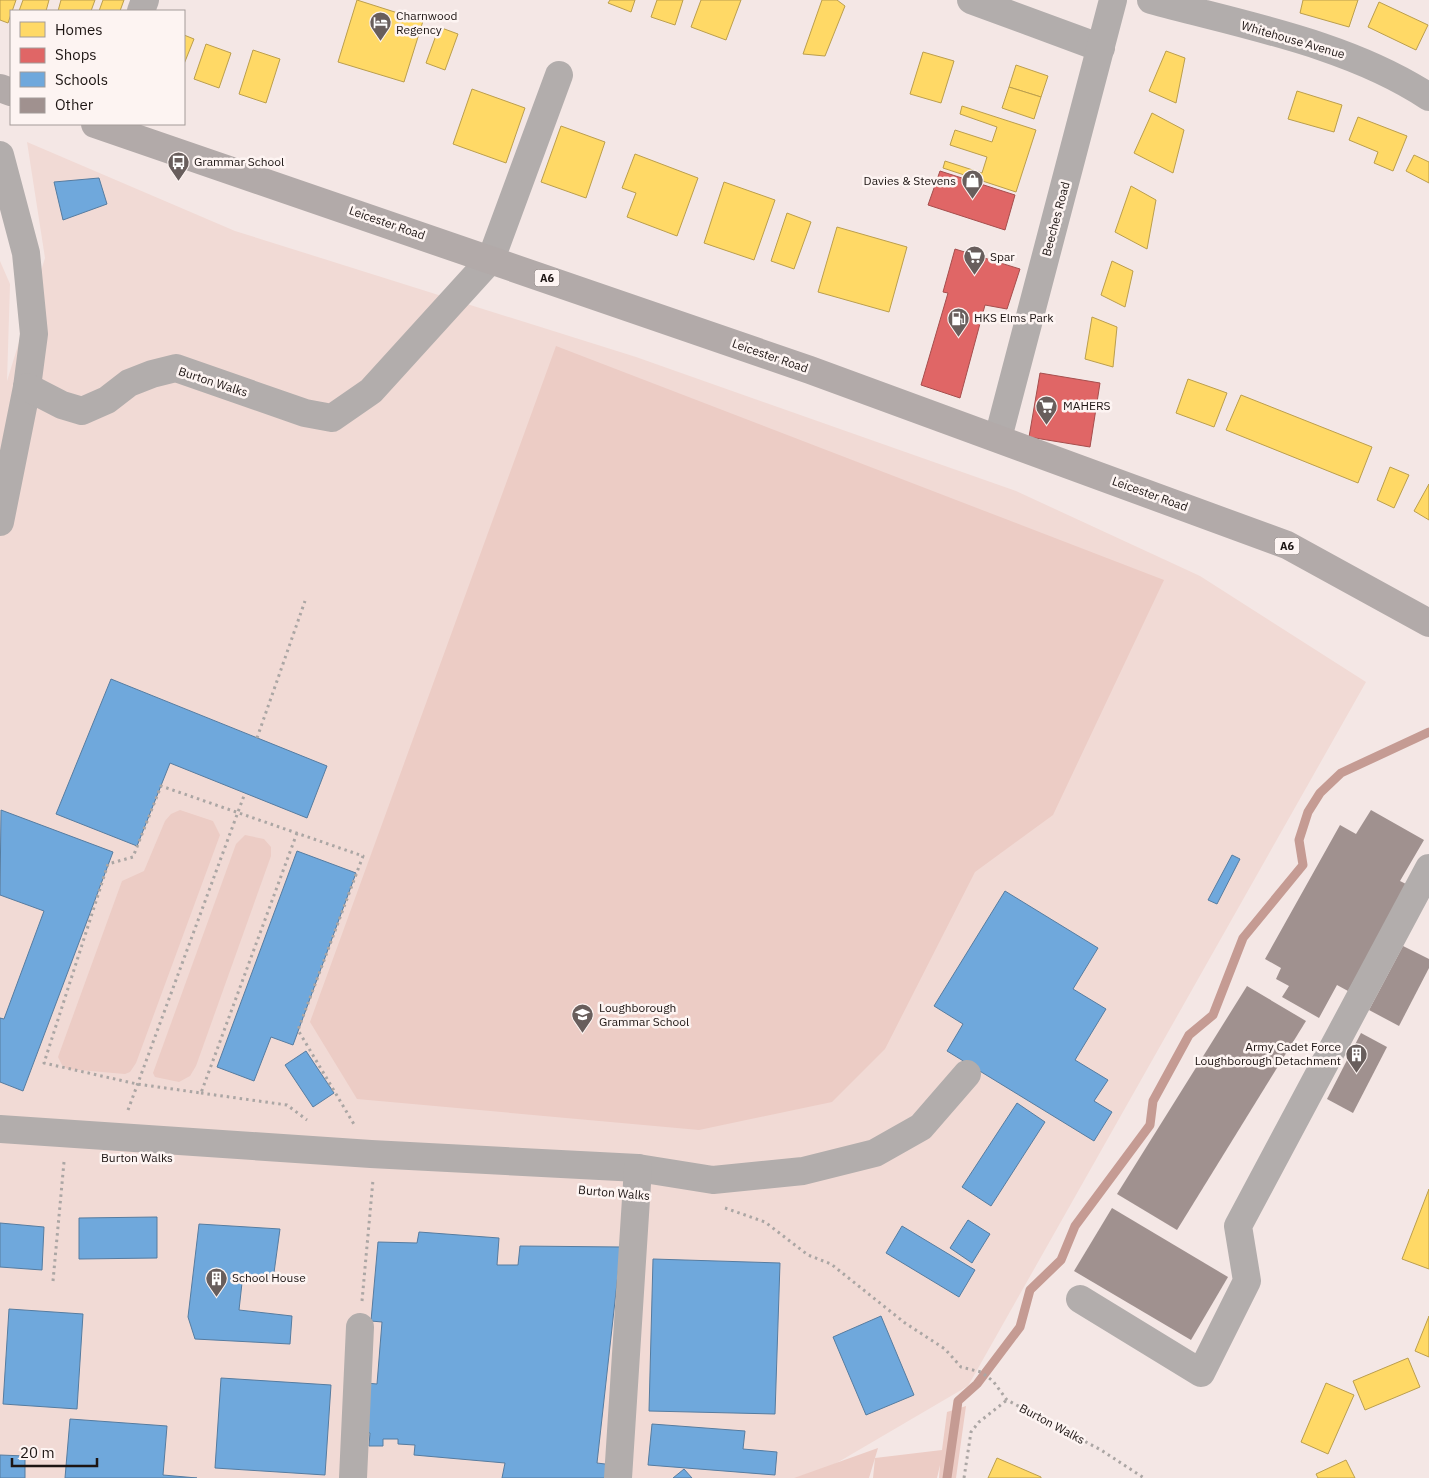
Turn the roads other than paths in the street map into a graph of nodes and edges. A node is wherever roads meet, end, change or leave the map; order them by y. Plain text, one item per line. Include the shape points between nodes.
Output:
1 (971, 0) edge
2 (1113, 0) edge
3 (1151, 0) edge
4 (1101, 48) junction
5 (558, 75) dead end
6 (1429, 97) edge
7 (101, 125) edge
8 (0, 155) edge
9 (491, 259) junction
10 (27, 388) junction
11 (998, 438) junction
12 (0, 522) edge
13 (1429, 623) edge
14 (1429, 868) edge
15 (967, 1074) dead end
16 (0, 1129) edge
17 (638, 1168) junction
18 (1080, 1299) dead end
19 (360, 1327) road end
20 (353, 1478) edge
21 (618, 1478) edge

1 - 4 street
2 - 4 street, Beeches Road
3 - 6 street, Whitehouse Avenue via 1335,50 1381,69
4 - 11 street, Beeches Road
5 - 9 street
7 - 9 highway, Leicester Road / A6
8 - 10 street via 26,252 32,291 34,334
9 - 10 street, Burton Walks via 372,391 332,418 305,414 176,368 130,383 107,400 82,411
9 - 11 highway, Leicester Road / A6
10 - 12 street
11 - 13 highway, Leicester Road / A6 via 1286,545
14 - 18 street via 1238,1226 1247,1281 1201,1372
15 - 17 street via 921,1127 875,1153 803,1170 713,1180
16 - 17 street
17 - 21 street
19 - 20 street

